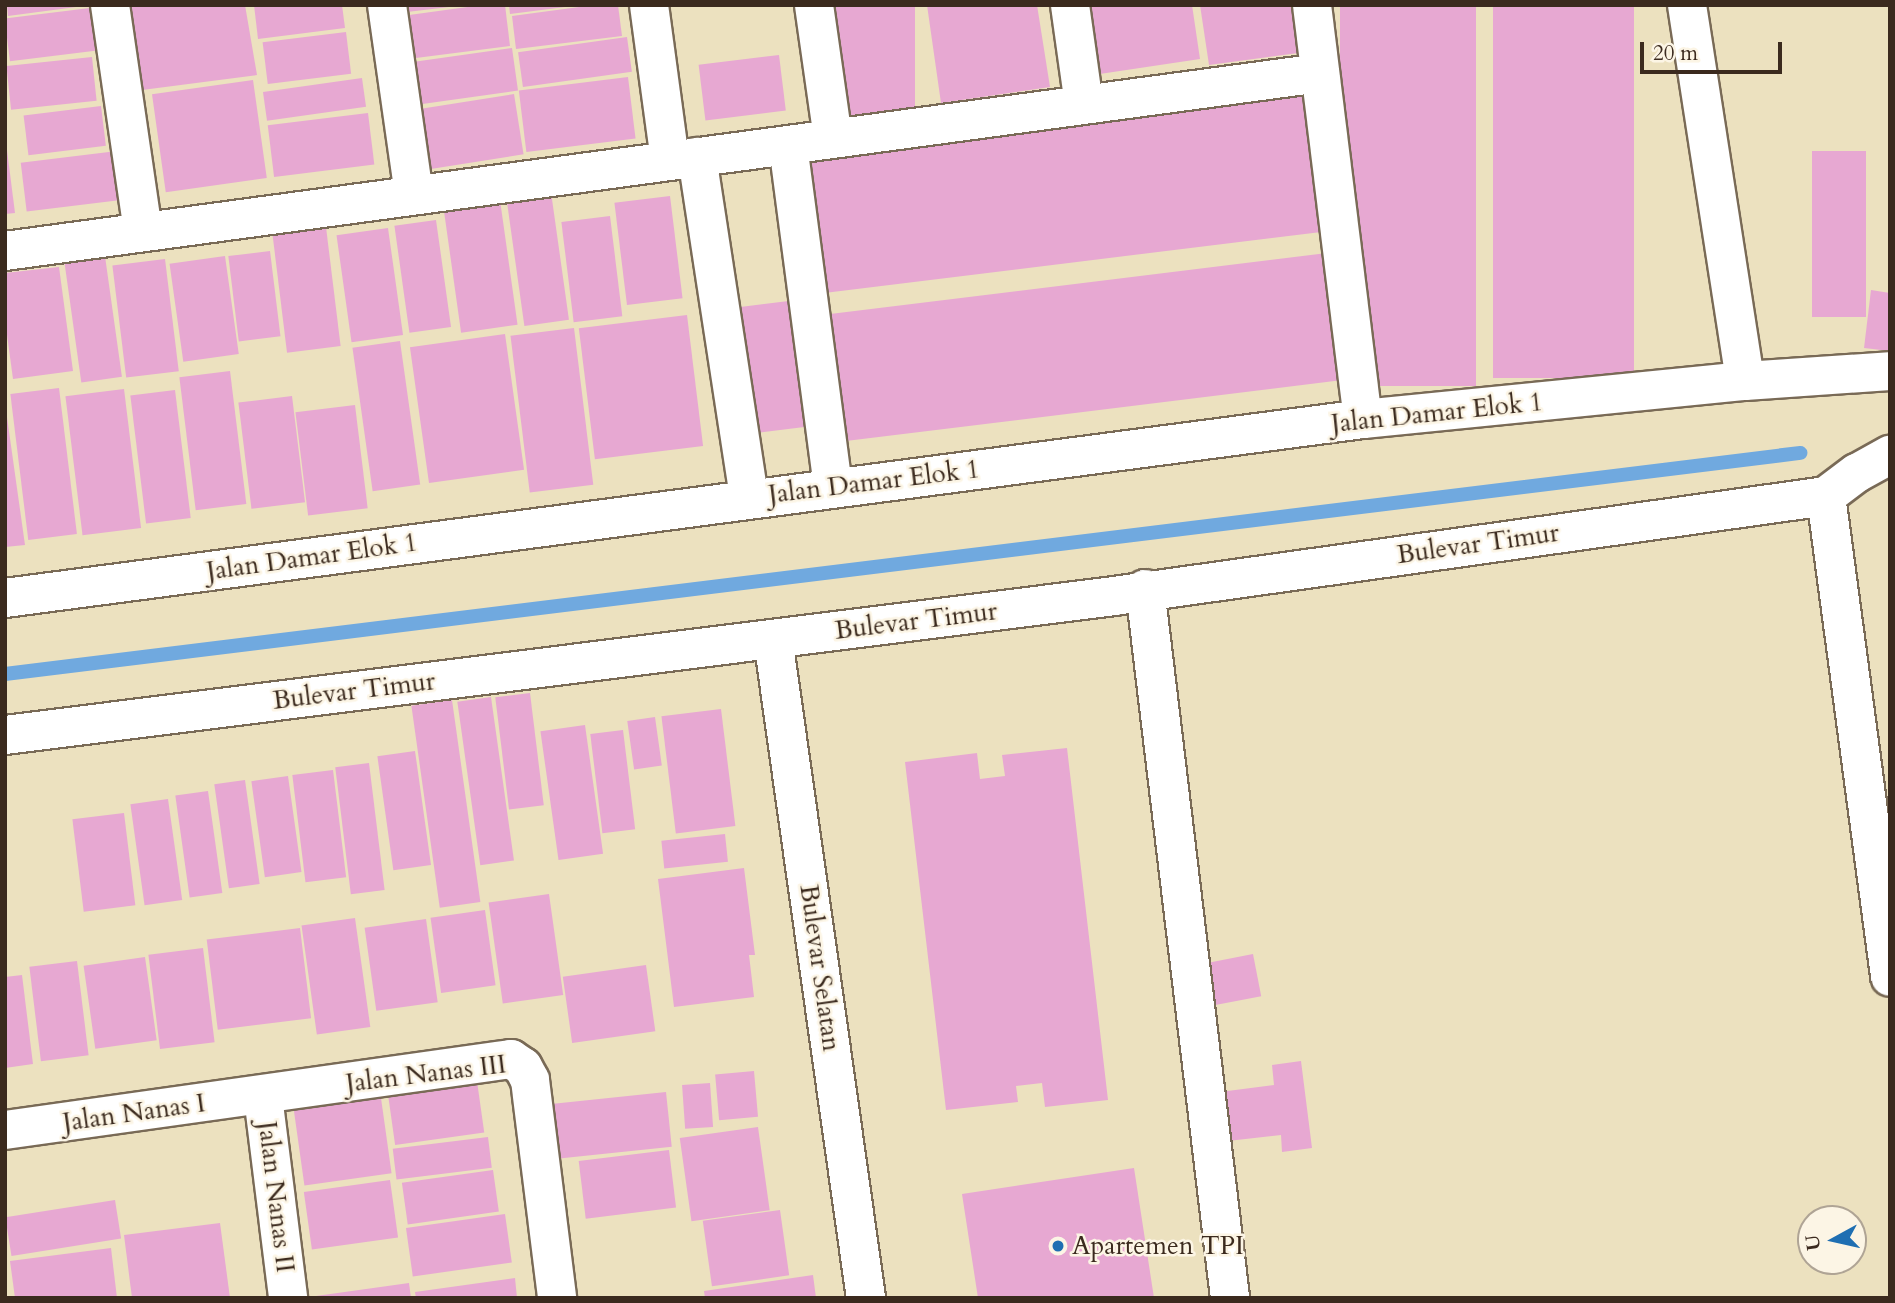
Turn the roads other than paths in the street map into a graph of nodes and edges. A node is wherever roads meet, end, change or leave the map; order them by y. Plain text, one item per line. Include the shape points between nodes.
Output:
1 (110, 5) edge
2 (387, 5) edge
3 (649, 5) edge
4 (814, 5) edge
5 (1070, 5) edge
6 (1312, 5) edge
7 (1687, 5) edge
8 (1320, 73) junction
9 (1084, 104) junction
10 (832, 139) junction
11 (788, 145) junction
12 (683, 159) junction
13 (414, 195) junction
14 (143, 233) junction
15 (5, 251) edge
16 (1890, 370) edge
17 (1745, 381) junction
18 (1363, 419) junction
19 (1890, 455) edge
20 (833, 487) junction
21 (1826, 496) junction
22 (749, 498) junction
23 (1145, 589) junction
24 (5, 598) edge
25 (773, 639) junction
26 (5, 735) edge
27 (1890, 977) edge
28 (263, 1096) junction
29 (5, 1130) edge
30 (288, 1298) edge
31 (557, 1298) edge
32 (866, 1298) edge
33 (1230, 1298) edge

1 - 14 street
2 - 13 street
3 - 12 street
4 - 10 street
5 - 9 street
6 - 8 street
7 - 17 street
8 - 9 street
8 - 18 street
9 - 10 street
10 - 11 street
11 - 12 street
11 - 20 street
12 - 13 street
12 - 22 street
13 - 14 street
14 - 15 street
16 - 17 street, Jalan Damar Elok 1
17 - 18 street, Jalan Damar Elok 1
18 - 20 street, Jalan Damar Elok 1
19 - 21 street
20 - 22 street, Jalan Damar Elok 1
21 - 23 street, Bulevar Timur
21 - 27 street
22 - 24 street, Jalan Damar Elok 1
23 - 25 street, Bulevar Timur
23 - 33 street
25 - 26 street, Bulevar Timur
25 - 32 street, Bulevar Selatan
28 - 29 street, Jalan Nanas I
28 - 30 street, Jalan Nanas II
28 - 31 street, Jalan Nanas III via 511,1059 518,1063 530,1080

